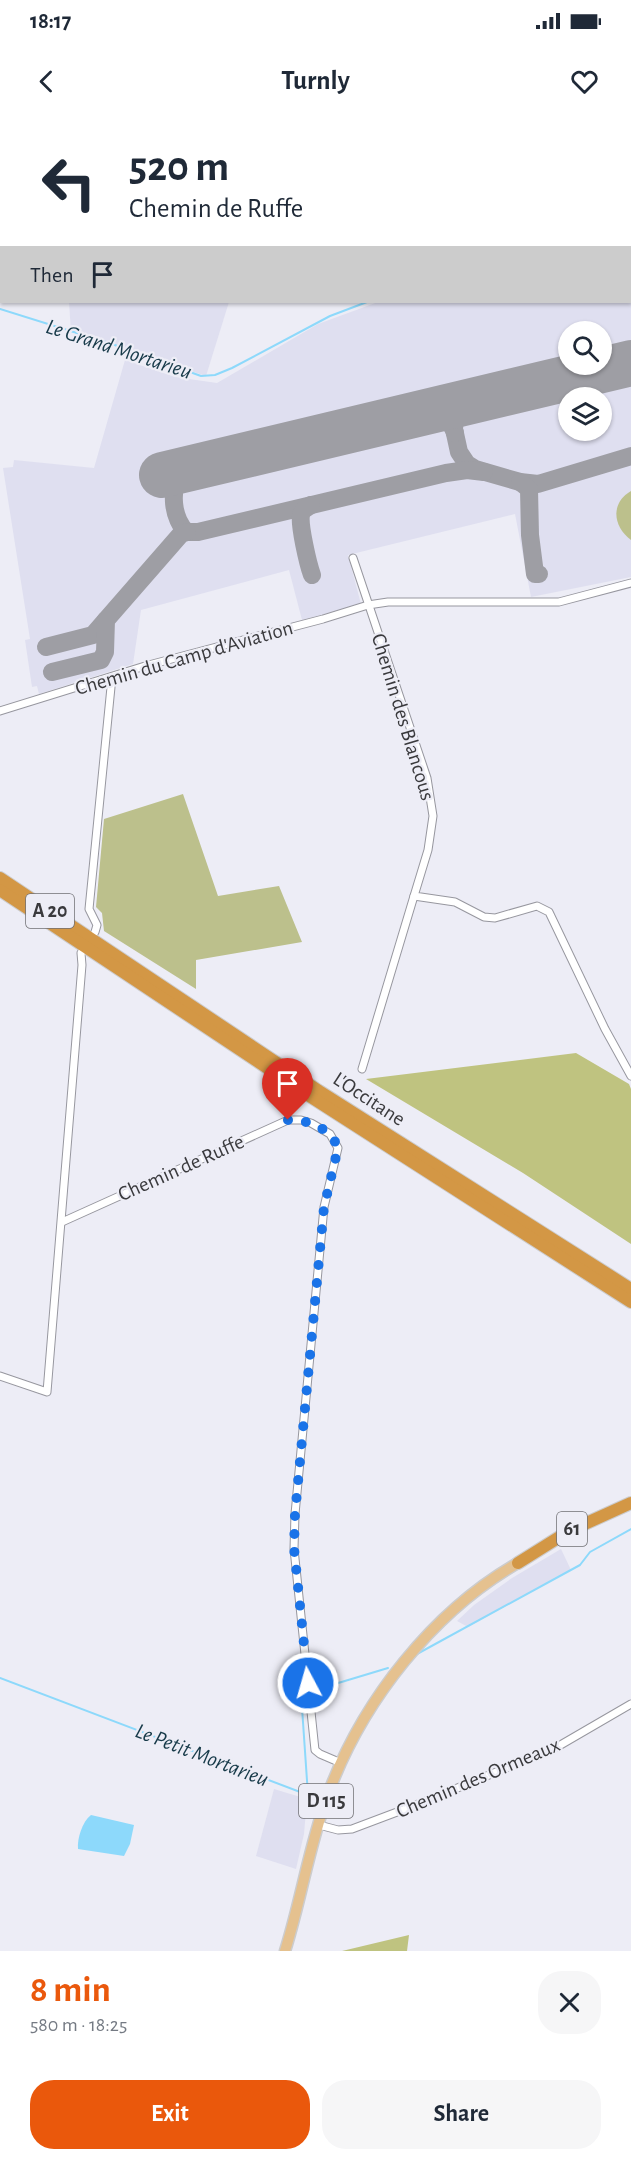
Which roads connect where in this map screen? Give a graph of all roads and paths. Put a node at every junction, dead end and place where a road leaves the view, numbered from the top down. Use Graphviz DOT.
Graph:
graph roads {
  1 [pos="353,558"];
  2 [pos="631,583"];
  3 [pos="368,605"];
  4 [pos="112,678"];
  5 [pos="0,711"];
  6 [pos="0,878"];
  7 [pos="0,890"];
  8 [pos="414,896"];
  9 [pos="95,932"];
  10 [pos="81,953"];
  11 [pos="362,1069"];
  12 [pos="631,1076"];
  13 [pos="62,1222"];
  14 [pos="530,1238"];
  15 [pos="556,1241"];
  16 [pos="631,1283"];
  17 [pos="631,1289"];
  18 [pos="631,1302"];
  19 [pos="631,1311"];
  20 [pos="0,1376"];
  21 [pos="631,1503"];
  22 [pos="631,1509"];
  23 [pos="518,1563"];
  24 [pos="631,1704"];
  25 [pos="341,1763"];
  26 [pos="319,1825"];
  27 [pos="285,1951"];
  1 -- 3 [label="street, Chemin des Blancous"];
  2 -- 3 [label="street, Chemin du Camp d'Aviation"];
  3 -- 4 [label="street, Chemin du Camp d'Aviation"];
  3 -- 8 [label="street, Chemin des Blancous"];
  4 -- 5 [label="street, Chemin du Camp d'Aviation"];
  4 -- 9 [label="street"];
  6 -- 15 [label="highway, L'Occitane / A 20"];
  7 -- 14 [label="highway, L'Occitane / A 20"];
  8 -- 11 [label="street, Chemin des Blancous"];
  8 -- 12 [label="street"];
  10 -- 13 [label="street"];
  13 -- 20 [label="street"];
  13 -- 25 [label="street, Chemin de Ruffe"];
  14 -- 18 [label="highway, L'Occitane / A 20"];
  14 -- 19 [label="highway"];
  15 -- 16 [label="highway"];
  15 -- 17 [label="highway, L'Occitane / A 20"];
  21 -- 23 [label="highway, 61"];
  22 -- 23 [label="main road, D 115"];
  23 -- 25 [label="main road, D 115"];
  24 -- 26 [label="street, Chemin des Ormeaux"];
  25 -- 26 [label="main road, D 115"];
  26 -- 27 [label="main road, D 115"];
}
